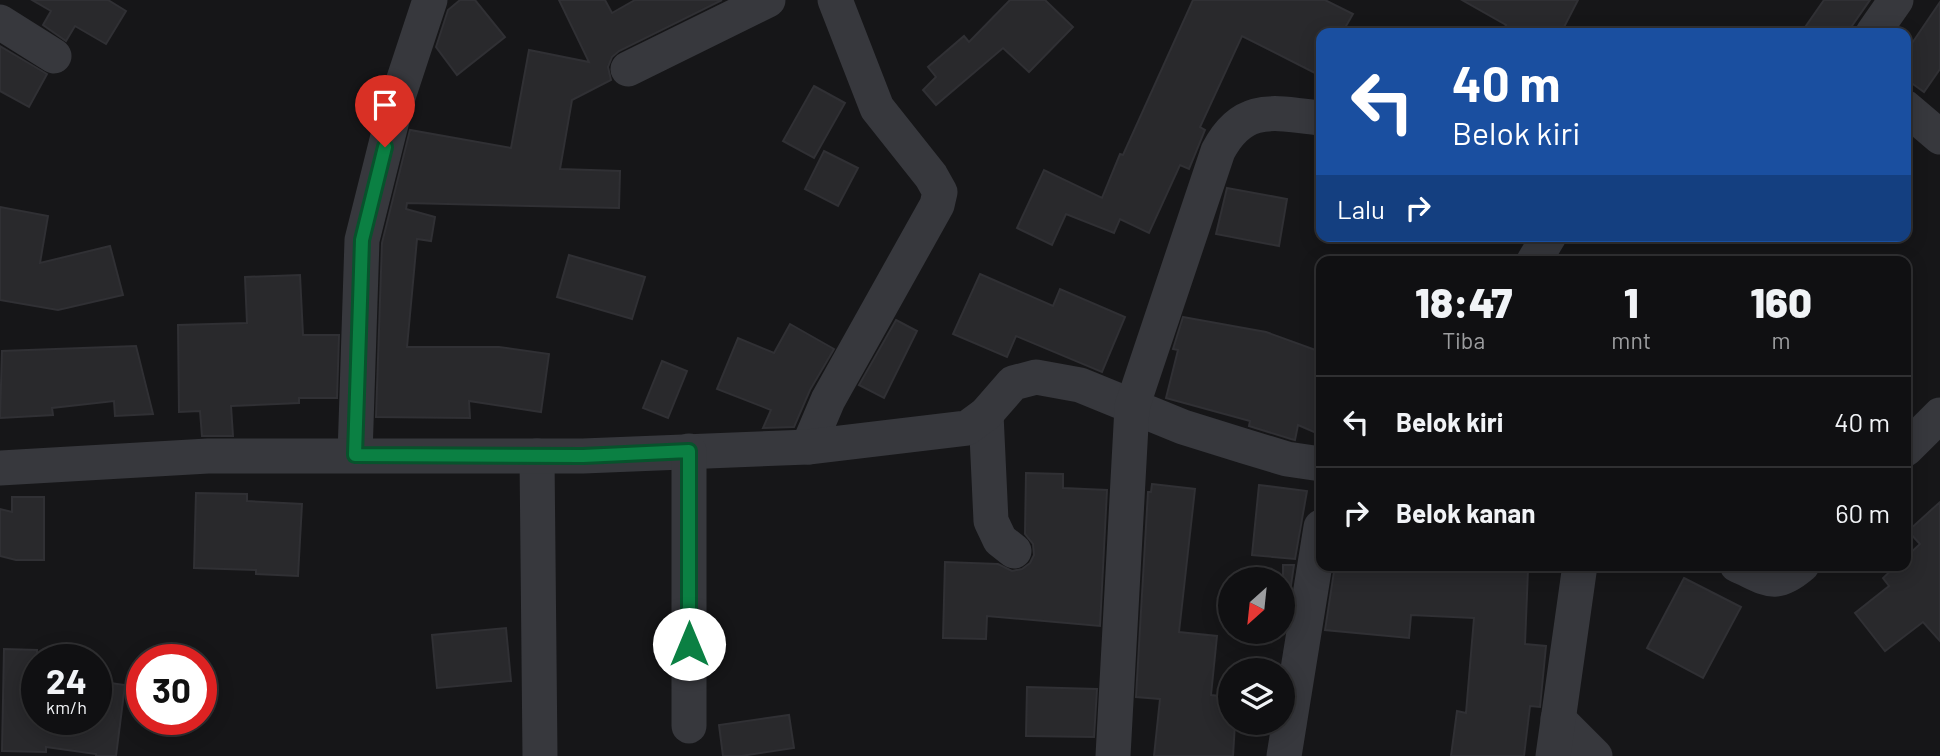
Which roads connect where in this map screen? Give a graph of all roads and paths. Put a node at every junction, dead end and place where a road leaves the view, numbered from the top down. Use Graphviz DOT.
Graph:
graph roads {
  1 [pos="430,0"];
  2 [pos="768,0"];
  3 [pos="835,0"];
  4 [pos="1896,0"];
  5 [pos="0,22"];
  6 [pos="1876,28"];
  7 [pos="54,56"];
  8 [pos="628,69"];
  9 [pos="1911,112"];
  10 [pos="1316,118"];
  11 [pos="1940,137"];
  12 [pos="1132,407"];
  13 [pos="986,414"];
  14 [pos="1940,415"];
  15 [pos="1911,444"];
  16 [pos="808,447"];
  17 [pos="689,451"];
  18 [pos="355,455"];
  19 [pos="537,456"];
  20 [pos="1316,463"];
  21 [pos="0,468"];
  22 [pos="1013,551"];
  23 [pos="1316,558"];
  24 [pos="1579,571"];
  25 [pos="1751,571"];
  26 [pos="1794,571"];
  27 [pos="1558,719"];
  28 [pos="689,726"];
  29 [pos="540,756"];
  30 [pos="1113,756"];
  31 [pos="1284,756"];
  32 [pos="1553,756"];
  33 [pos="1594,756"];
  1 -- 18 [label="street"];
  2 -- 8 [label="street"];
  3 -- 16 [label="street"];
  4 -- 6 [label="street"];
  5 -- 7 [label="street"];
  9 -- 11 [label="street"];
  10 -- 12 [label="street"];
  12 -- 13 [label="street"];
  12 -- 20 [label="street"];
  12 -- 30 [label="street"];
  13 -- 16 [label="street"];
  13 -- 22 [label="street"];
  14 -- 15 [label="street"];
  16 -- 17 [label="street"];
  17 -- 19 [label="street"];
  17 -- 28 [label="street"];
  18 -- 19 [label="street"];
  18 -- 21 [label="street"];
  19 -- 29 [label="street"];
  23 -- 31 [label="street"];
  24 -- 27 [label="street"];
  25 -- 26 [label="street"];
  27 -- 32 [label="street"];
  27 -- 33 [label="street"];
}
